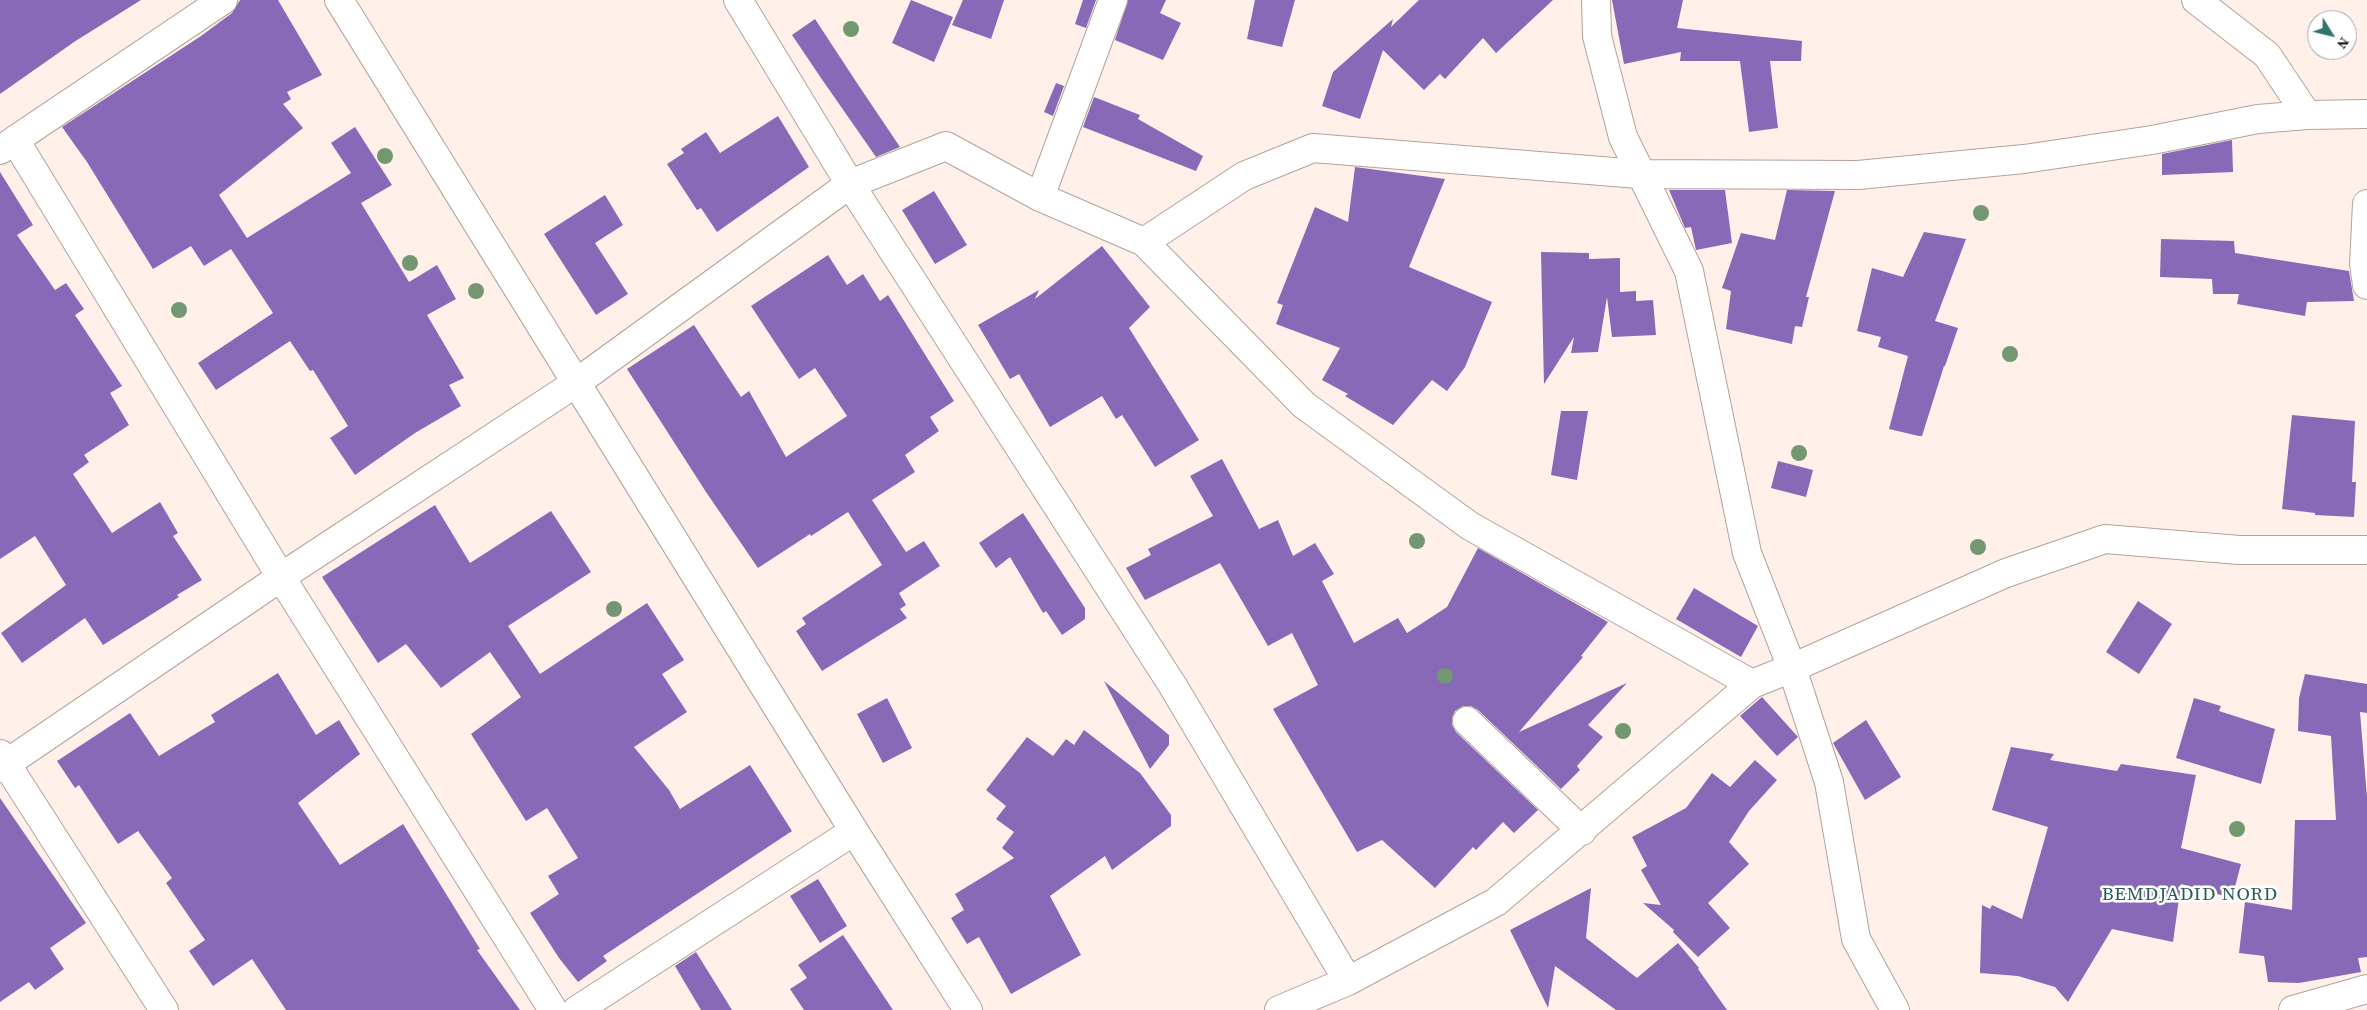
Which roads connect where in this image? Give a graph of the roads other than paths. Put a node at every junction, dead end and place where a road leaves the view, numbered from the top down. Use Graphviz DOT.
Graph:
graph roads {
  1 [pos="223,0"];
  2 [pos="339,0"];
  3 [pos="738,0"];
  4 [pos="1113,0"];
  5 [pos="1596,0"];
  6 [pos="2196,0"];
  7 [pos="2367,114"];
  8 [pos="2307,115"];
  9 [pos="7,145"];
  10 [pos="1640,174"];
  11 [pos="850,184"];
  12 [pos="1040,196"];
  13 [pos="2367,204"];
  14 [pos="1144,242"];
  15 [pos="2367,285"];
  16 [pos="576,383"];
  17 [pos="2367,550"];
  18 [pos="281,577"];
  19 [pos="1792,668"];
  20 [pos="1752,684"];
  21 [pos="1467,721"];
  22 [pos="2,762"];
  23 [pos="1582,830"];
  24 [pos="854,831"];
  25 [pos="1348,981"];
  26 [pos="2367,989"];
  27 [pos="164,1010"];
  28 [pos="553,1010"];
  29 [pos="577,1010"];
  30 [pos="968,1010"];
  31 [pos="1279,1010"];
  32 [pos="1895,1010"];
  33 [pos="2293,1010"];
  1 -- 9 [label="street"];
  2 -- 16 [label="street"];
  3 -- 11 [label="street"];
  4 -- 12 [label="street"];
  5 -- 10 [label="street"];
  6 -- 8 [label="street"];
  7 -- 8 [label="street"];
  8 -- 10 [label="street"];
  9 -- 18 [label="street"];
  10 -- 14 [label="street"];
  10 -- 19 [label="street"];
  11 -- 12 [label="street"];
  11 -- 16 [label="street"];
  11 -- 25 [label="street"];
  12 -- 14 [label="street"];
  13 -- 15 [label="street"];
  14 -- 20 [label="street"];
  16 -- 18 [label="street"];
  16 -- 24 [label="street"];
  17 -- 19 [label="street"];
  18 -- 22 [label="street"];
  18 -- 28 [label="street"];
  19 -- 20 [label="street"];
  19 -- 32 [label="street"];
  20 -- 23 [label="street"];
  21 -- 23 [label="street"];
  22 -- 27 [label="street"];
  23 -- 25 [label="street"];
  24 -- 29 [label="street"];
  24 -- 30 [label="street"];
  25 -- 31 [label="street"];
  26 -- 33 [label="street"];
}
